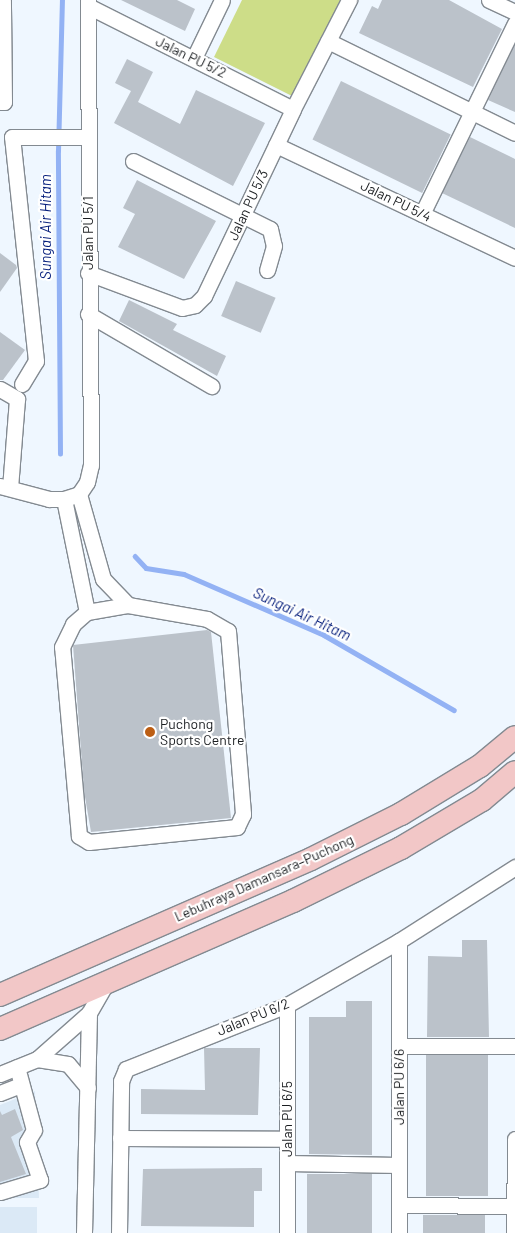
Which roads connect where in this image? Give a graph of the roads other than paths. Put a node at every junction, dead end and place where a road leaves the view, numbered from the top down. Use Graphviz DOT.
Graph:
graph roads {
  1 [pos="3,0"];
  2 [pos="222,0"];
  3 [pos="349,0"];
  4 [pos="489,0"];
  5 [pos="88,3"];
  6 [pos="515,12"];
  7 [pos="515,23"];
  8 [pos="328,41"];
  9 [pos="194,58"];
  10 [pos="0,102"];
  11 [pos="293,108"];
  12 [pos="472,112"];
  13 [pos="6,133"];
  14 [pos="515,133"];
  15 [pos="88,137"];
  16 [pos="276,144"];
  17 [pos="133,161"];
  18 [pos="422,214"];
  19 [pos="244,215"];
  20 [pos="515,258"];
  21 [pos="267,270"];
  22 [pos="88,273"];
  23 [pos="88,314"];
  24 [pos="22,384"];
  25 [pos="211,386"];
  26 [pos="0,389"];
  27 [pos="5,487"];
  28 [pos="79,494"];
  29 [pos="64,499"];
  30 [pos="128,605"];
  31 [pos="87,612"];
  32 [pos="515,737"];
  33 [pos="513,775"];
  34 [pos="515,867"];
  35 [pos="399,941"];
  36 [pos="108,981"];
  37 [pos="0,995"];
  38 [pos="287,1004"];
  39 [pos="90,1013"];
  40 [pos="0,1029"];
  41 [pos="399,1046"];
  42 [pos="515,1046"];
  43 [pos="37,1059"];
  44 [pos="17,1067"];
  45 [pos="0,1074"];
  46 [pos="21,1085"];
  47 [pos="88,1088"];
  48 [pos="0,1093"];
  49 [pos="120,1138"];
  50 [pos="287,1139"];
  51 [pos="515,1139"];
  52 [pos="287,1163"];
  53 [pos="399,1165"];
  54 [pos="0,1192"];
  55 [pos="399,1205"];
  56 [pos="515,1206"];
  57 [pos="84,1233"];
  58 [pos="119,1233"];
  59 [pos="287,1233"];
  60 [pos="399,1233"];
  61 [pos="514,1233"];
  1 -- 10 [label="street"];
  2 -- 9 [label="street"];
  3 -- 8 [label="street, Jalan PU 5/3"];
  4 -- 6 [label="street"];
  5 -- 9 [label="street, Jalan PU 5/2"];
  5 -- 15 [label="street, Jalan PU 5/1"];
  7 -- 12 [label="street"];
  8 -- 11 [label="street, Jalan PU 5/3"];
  8 -- 12 [label="street"];
  9 -- 11 [label="street, Jalan PU 5/2"];
  11 -- 16 [label="street, Jalan PU 5/3"];
  12 -- 14 [label="street"];
  12 -- 18 [label="street"];
  13 -- 15 [label="street"];
  13 -- 24 [label="street"];
  15 -- 22 [label="street, Jalan PU 5/1"];
  16 -- 18 [label="street, Jalan PU 5/4"];
  16 -- 19 [label="street, Jalan PU 5/3"];
  17 -- 19 [label="street"];
  18 -- 20 [label="street, Jalan PU 5/4"];
  19 -- 21 [label="street"];
  19 -- 22 [label="street, Jalan PU 5/3"];
  22 -- 23 [label="street, Jalan PU 5/1"];
  23 -- 25 [label="street"];
  23 -- 28 [label="street, Jalan PU 5/1"];
  26 -- 27 [label="street"];
  27 -- 29 [label="street"];
  28 -- 29 [label="street"];
  28 -- 30 [label="street"];
  29 -- 31 [label="street"];
  30 -- 31 [label="street"];
  30 -- 31 [label="street"];
  32 -- 37 [label="highway, Lebuhraya Damansara–Puchong"];
  33 -- 36 [label="highway"];
  34 -- 35 [label="street, Jalan PU 6/2"];
  35 -- 38 [label="street, Jalan PU 6/2"];
  35 -- 41 [label="street, Jalan PU 6/6"];
  36 -- 39 [label="street"];
  36 -- 40 [label="highway"];
  38 -- 49 [label="street, Jalan PU 6/2"];
  38 -- 50 [label="street, Jalan PU 6/5"];
  39 -- 43 [label="street"];
  39 -- 47 [label="street"];
  41 -- 42 [label="street"];
  41 -- 53 [label="street, Jalan PU 6/6"];
  43 -- 44 [label="street"];
  43 -- 47 [label="street"];
  44 -- 45 [label="street"];
  44 -- 46 [label="street"];
  46 -- 48 [label="street"];
  46 -- 54 [label="street"];
  47 -- 57 [label="street"];
  49 -- 50 [label="street"];
  49 -- 58 [label="street, Jalan PU 6/2"];
  50 -- 52 [label="street, Jalan PU 6/5"];
  51 -- 56 [label="street"];
  52 -- 53 [label="street"];
  52 -- 59 [label="street, Jalan PU 6/5"];
  53 -- 55 [label="street, Jalan PU 6/6"];
  55 -- 56 [label="street"];
  55 -- 60 [label="street, Jalan PU 6/6"];
  56 -- 61 [label="street"];
}
